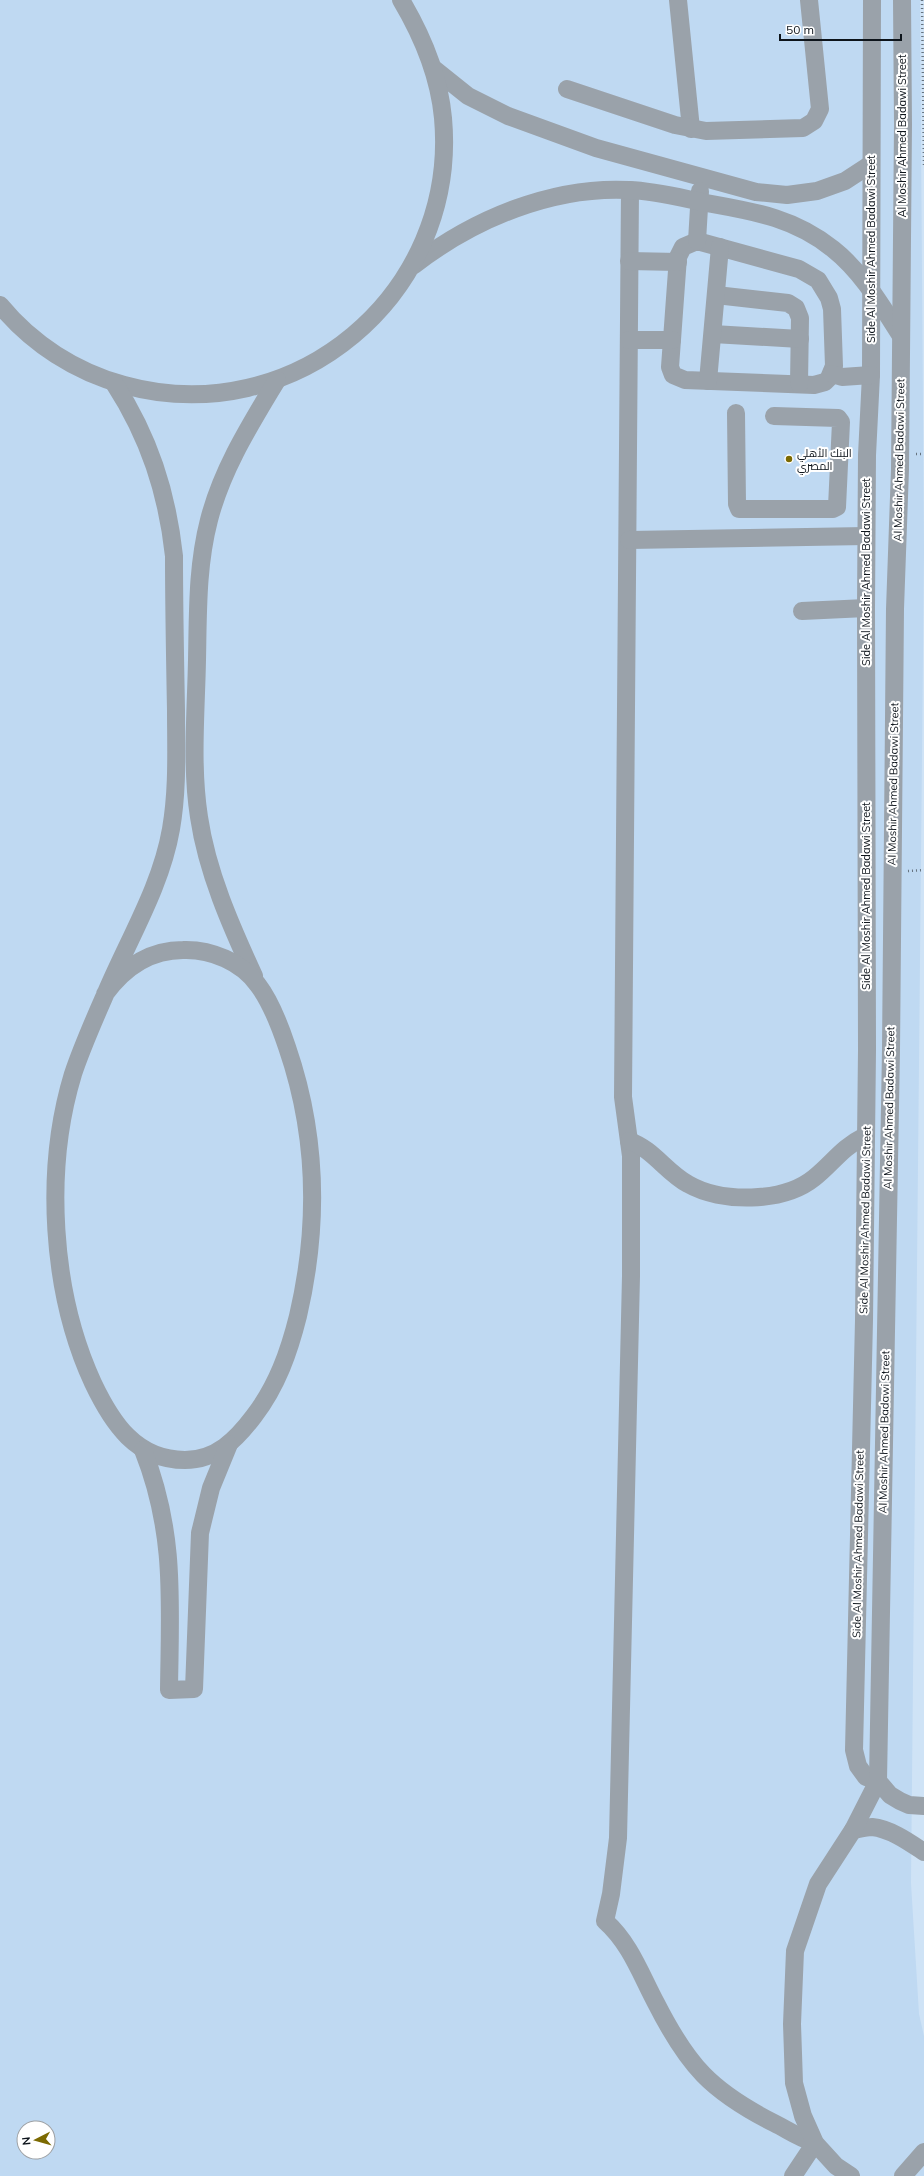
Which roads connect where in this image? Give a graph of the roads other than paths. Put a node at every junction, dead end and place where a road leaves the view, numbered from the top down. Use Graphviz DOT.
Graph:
graph roads {
  1 [pos="401,0"];
  2 [pos="678,0"];
  3 [pos="810,0"];
  4 [pos="872,0"];
  5 [pos="902,0"];
  6 [pos="433,68"];
  7 [pos="567,89"];
  8 [pos="691,129"];
  9 [pos="871,164"];
  10 [pos="700,178"];
  11 [pos="630,190"];
  12 [pos="699,202"];
  13 [pos="697,241"];
  14 [pos="720,248"];
  15 [pos="629,261"];
  16 [pos="678,262"];
  17 [pos="411,267"];
  18 [pos="871,290"];
  19 [pos="716,295"];
  20 [pos="0,305"];
  21 [pos="713,334"];
  22 [pos="901,336"];
  23 [pos="800,339"];
  24 [pos="629,340"];
  25 [pos="672,340"];
  26 [pos="832,374"];
  27 [pos="871,375"];
  28 [pos="277,380"];
  29 [pos="708,381"];
  30 [pos="114,383"];
  31 [pos="799,384"];
  32 [pos="736,413"];
  33 [pos="774,416"];
  34 [pos="840,455"];
  35 [pos="868,455"];
  36 [pos="866,536"];
  37 [pos="628,540"];
  38 [pos="866,608"];
  39 [pos="802,611"];
  40 [pos="258,984"];
  41 [pos="105,994"];
  42 [pos="867,1050"];
  43 [pos="890,1050"];
  44 [pos="865,1136"];
  45 [pos="629,1141"];
  46 [pos="229,1444"];
  47 [pos="143,1450"];
  48 [pos="198,1586"];
  49 [pos="170,1588"];
  50 [pos="878,1781"];
  51 [pos="924,1806"];
  52 [pos="853,1830"];
  53 [pos="924,1852"];
  54 [pos="815,2143"];
  55 [pos="924,2152"];
  56 [pos="793,2176"];
  57 [pos="851,2176"];
  58 [pos="903,2176"];
  1 -- 6 [label="street"];
  2 -- 8 [label="street"];
  3 -- 8 [label="street"];
  4 -- 9 [label="street, Side Al Moshir Ahmed Badawi Street"];
  5 -- 22 [label="street, Al Moshir Ahmed Badawi Street"];
  6 -- 10 [label="street"];
  6 -- 17 [label="street"];
  7 -- 8 [label="street"];
  9 -- 10 [label="street"];
  9 -- 18 [label="street, Side Al Moshir Ahmed Badawi Street"];
  10 -- 12 [label="street"];
  11 -- 12 [label="street"];
  11 -- 15 [label="street"];
  11 -- 17 [label="street"];
  12 -- 13 [label="street"];
  12 -- 18 [label="street"];
  13 -- 14 [label="street"];
  13 -- 16 [label="street"];
  14 -- 19 [label="street"];
  14 -- 26 [label="street"];
  15 -- 16 [label="street"];
  15 -- 24 [label="street"];
  16 -- 25 [label="street"];
  17 -- 28 [label="street"];
  18 -- 22 [label="street"];
  18 -- 27 [label="street, Side Al Moshir Ahmed Badawi Street"];
  19 -- 21 [label="street"];
  19 -- 23 [label="street"];
  20 -- 30 [label="street"];
  21 -- 23 [label="street"];
  21 -- 29 [label="street"];
  22 -- 43 [label="street, Al Moshir Ahmed Badawi Street"];
  23 -- 31 [label="street"];
  24 -- 25 [label="street"];
  24 -- 37 [label="street"];
  25 -- 29 [label="street"];
  26 -- 27 [label="street"];
  26 -- 31 [label="street"];
  27 -- 35 [label="street, Side Al Moshir Ahmed Badawi Street"];
  28 -- 30 [label="street"];
  28 -- 40 [label="street"];
  29 -- 31 [label="street"];
  30 -- 41 [label="street"];
  32 -- 34 [label="street"];
  33 -- 34 [label="street"];
  34 -- 35 [label="street"];
  35 -- 36 [label="street, Side Al Moshir Ahmed Badawi Street"];
  36 -- 37 [label="street"];
  36 -- 38 [label="street, Side Al Moshir Ahmed Badawi Street"];
  37 -- 45 [label="street"];
  38 -- 39 [label="street"];
  38 -- 42 [label="street, Side Al Moshir Ahmed Badawi Street"];
  40 -- 41 [label="street"];
  40 -- 46 [label="street"];
  41 -- 47 [label="street"];
  42 -- 43 [label="street"];
  42 -- 44 [label="street, Side Al Moshir Ahmed Badawi Street"];
  43 -- 50 [label="street, Al Moshir Ahmed Badawi Street"];
  44 -- 45 [label="street"];
  44 -- 50 [label="street, Side Al Moshir Ahmed Badawi Street"];
  45 -- 54 [label="street"];
  46 -- 47 [label="street"];
  46 -- 48 [label="street"];
  47 -- 49 [label="street"];
  48 -- 49 [label="street"];
  48 -- 49 [label="street"];
  50 -- 51 [label="street, Side Al Moshir Ahmed Badawi Street"];
  50 -- 52 [label="street, Al Moshir Ahmed Badawi Street"];
  52 -- 53 [label="street"];
  52 -- 54 [label="street, Al Moshir Ahmed Badawi Street"];
  54 -- 56 [label="street"];
  54 -- 57 [label="street, Al Moshir Ahmed Badawi Street"];
  55 -- 58 [label="street"];
}
